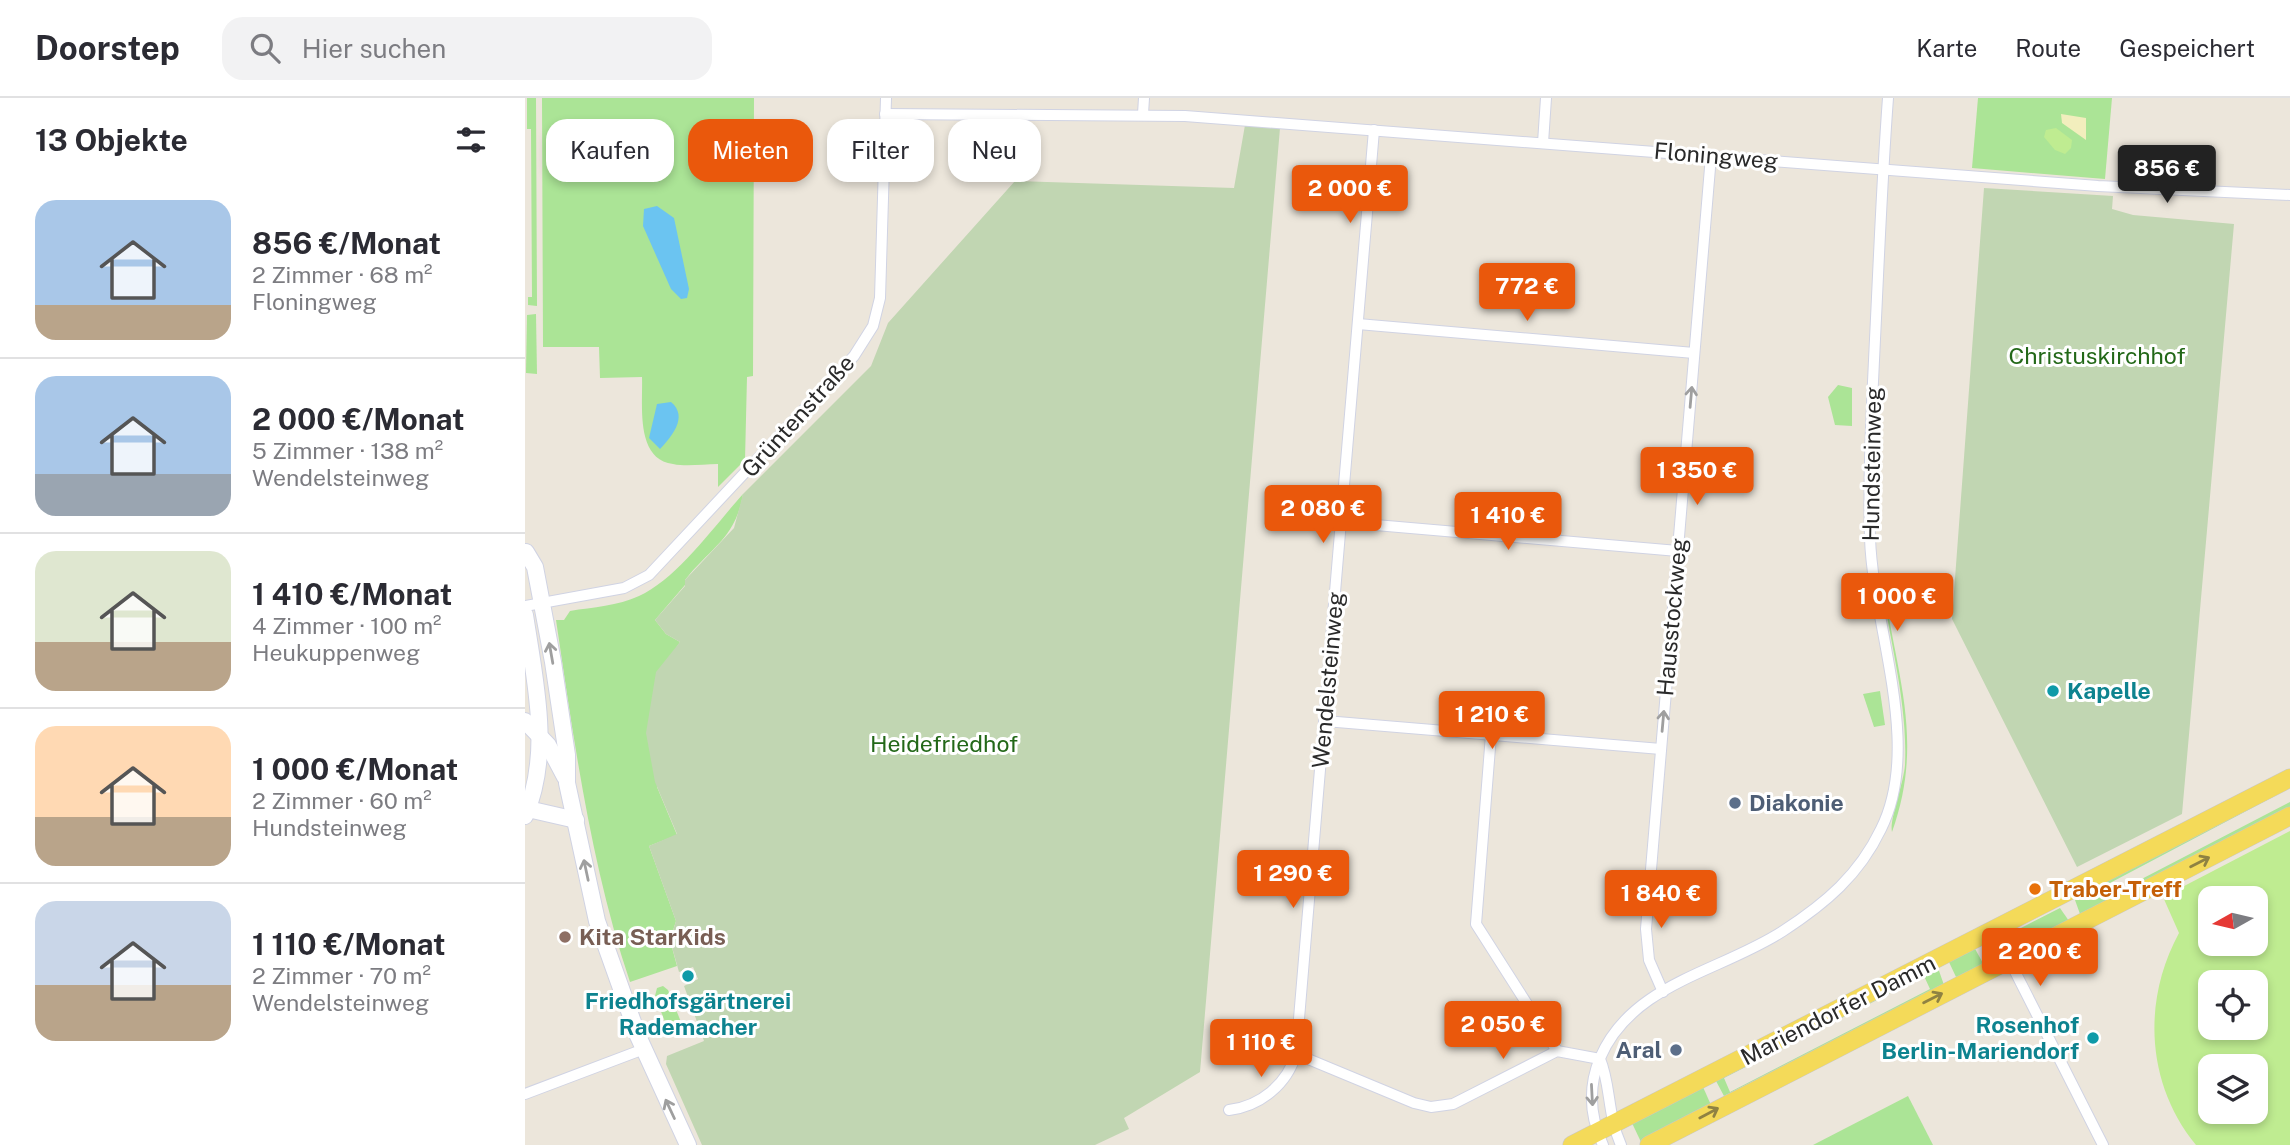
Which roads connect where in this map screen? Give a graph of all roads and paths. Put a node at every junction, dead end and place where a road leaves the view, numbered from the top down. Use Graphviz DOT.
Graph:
graph roads {
  1 [pos="885,98"];
  2 [pos="1144,98"];
  3 [pos="1546,98"];
  4 [pos="1888,98"];
  5 [pos="885,114"];
  6 [pos="1143,114"];
  7 [pos="1374,130"];
  8 [pos="1543,143"];
  9 [pos="1711,156"];
  10 [pos="1882,170"];
  11 [pos="2290,195"];
  12 [pos="1357,324"];
  13 [pos="1694,353"];
  14 [pos="1341,522"];
  15 [pos="525,549"];
  16 [pos="1678,551"];
  17 [pos="542,603"];
  18 [pos="525,606"];
  19 [pos="525,615"];
  20 [pos="559,704"];
  21 [pos="1325,720"];
  22 [pos="525,722"];
  23 [pos="533,735"];
  24 [pos="1490,735"];
  25 [pos="1661,749"];
  26 [pos="2290,778"];
  27 [pos="567,783"];
  28 [pos="526,812"];
  29 [pos="2290,816"];
  30 [pos="576,820"];
  31 [pos="1994,930"];
  32 [pos="2008,960"];
  33 [pos="1663,992"];
  34 [pos="644,1049"];
  35 [pos="1557,1051"];
  36 [pos="1296,1054"];
  37 [pos="1599,1059"];
  38 [pos="525,1094"];
  39 [pos="1229,1110"];
  40 [pos="1604,1134"];
  41 [pos="688,1145"];
  42 [pos="1572,1145"];
  43 [pos="1621,1145"];
  44 [pos="1649,1145"];
  45 [pos="2103,1145"];
  1 -- 5 [label="street, Grüntenstraße"];
  2 -- 6 [label="street"];
  3 -- 8 [label="street"];
  4 -- 10 [label="street, Hundsteinweg"];
  5 -- 6 [label="street, Floningweg"];
  5 -- 17 [label="street, Grüntenstraße"];
  6 -- 7 [label="street, Floningweg"];
  7 -- 8 [label="street, Floningweg"];
  7 -- 12 [label="street, Wendelsteinweg"];
  8 -- 9 [label="street, Floningweg"];
  9 -- 10 [label="street, Floningweg"];
  9 -- 13 [label="street, Hausstockweg"];
  10 -- 11 [label="street, Floningweg"];
  10 -- 33 [label="street, Hundsteinweg"];
  12 -- 13 [label="street"];
  12 -- 14 [label="street, Wendelsteinweg"];
  16 -- 13 [label="street, Hausstockweg, one-way"];
  14 -- 16 [label="street"];
  14 -- 21 [label="street, Wendelsteinweg"];
  15 -- 17 [label="main road"];
  25 -- 16 [label="street, Hausstockweg, one-way"];
  17 -- 18 [label="street, Grüntenstraße"];
  20 -- 17 [label="main road, one-way"];
  19 -- 23 [label="main road"];
  20 -- 23 [label="main road"];
  20 -- 27 [label="main road"];
  21 -- 24 [label="street"];
  21 -- 36 [label="street, Wendelsteinweg"];
  22 -- 23 [label="main road"];
  23 -- 27 [label="main road"];
  23 -- 28 [label="main road"];
  24 -- 25 [label="street"];
  24 -- 35 [label="street"];
  25 -- 33 [label="street, Hausstockweg"];
  26 -- 31 [label="main road, Mariendorfer Damm"];
  27 -- 30 [label="main road"];
  28 -- 30 [label="main road"];
  32 -- 29 [label="main road, Mariendorfer Damm, one-way"];
  34 -- 30 [label="main road, one-way"];
  31 -- 32 [label="street"];
  31 -- 40 [label="main road, Mariendorfer Damm"];
  44 -- 32 [label="main road, Mariendorfer Damm, one-way"];
  32 -- 45 [label="street"];
  33 -- 37 [label="street, Hundsteinweg"];
  34 -- 38 [label="street"];
  41 -- 34 [label="main road, one-way"];
  35 -- 36 [label="street"];
  35 -- 37 [label="street"];
  36 -- 39 [label="street, Wendelsteinweg"];
  37 -- 40 [label="street, Hundsteinweg"];
  37 -- 40 [label="street, Hundsteinweg, one-way"];
  40 -- 42 [label="main road, Mariendorfer Damm"];
  40 -- 43 [label="street, Hundsteinweg"];
}
